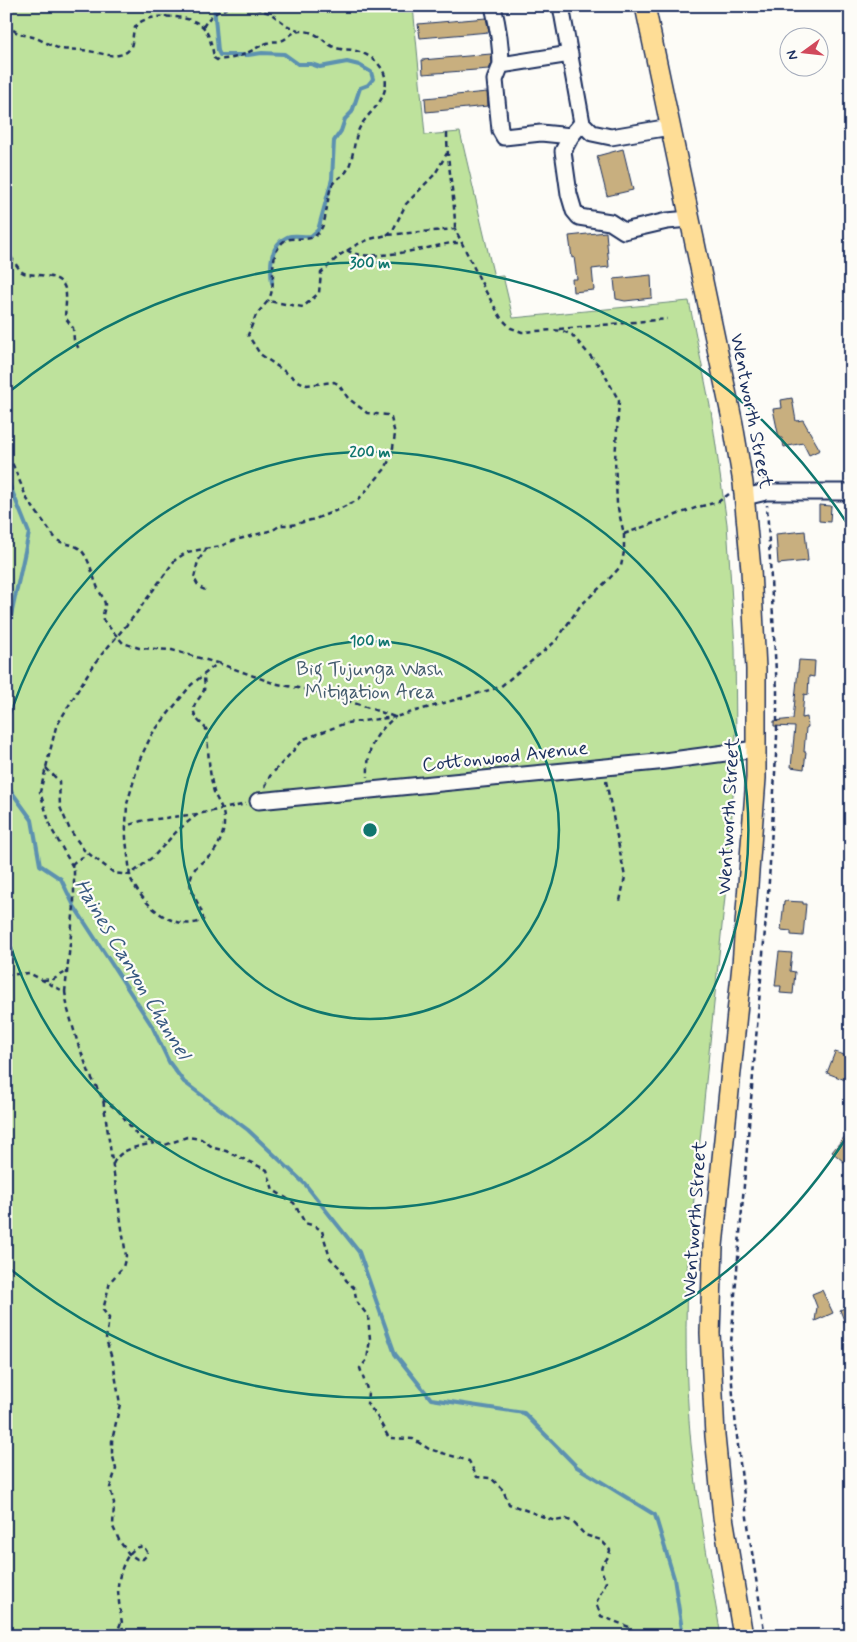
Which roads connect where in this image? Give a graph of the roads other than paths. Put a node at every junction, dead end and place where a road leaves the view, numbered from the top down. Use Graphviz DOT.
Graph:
graph roads {
  1 [pos="493,6"];
  2 [pos="561,6"];
  3 [pos="645,6"];
  4 [pos="570,54"];
  5 [pos="501,65"];
  6 [pos="582,123"];
  7 [pos="670,127"];
  8 [pos="571,136"];
  9 [pos="689,219"];
  10 [pos="744,490"];
  11 [pos="851,492"];
  12 [pos="756,749"];
  13 [pos="258,801"];
  14 [pos="743,1636"];
  1 -- 5 [label="street"];
  2 -- 4 [label="street"];
  3 -- 7 [label="main road, Wentworth Street"];
  4 -- 5 [label="street"];
  4 -- 6 [label="street"];
  5 -- 8 [label="street"];
  6 -- 7 [label="street"];
  6 -- 8 [label="street"];
  7 -- 9 [label="main road, Wentworth Street"];
  8 -- 9 [label="street"];
  9 -- 10 [label="main road, Wentworth Street"];
  10 -- 11 [label="street"];
  10 -- 12 [label="main road, Wentworth Street"];
  12 -- 13 [label="street, Cottonwood Avenue"];
  12 -- 14 [label="main road, Wentworth Street"];
}
